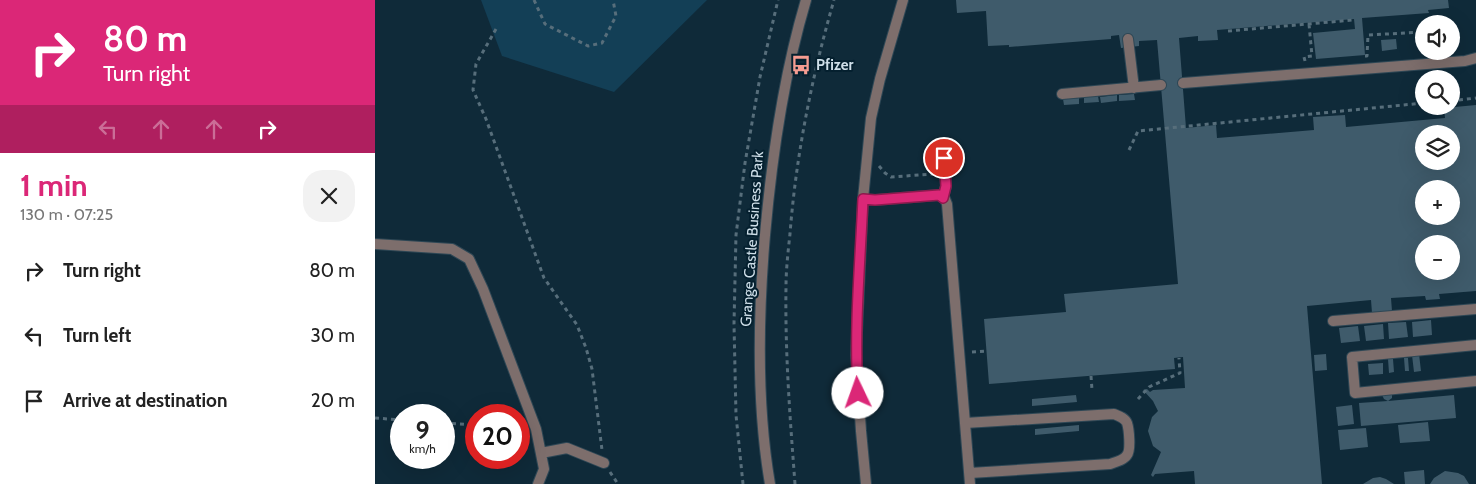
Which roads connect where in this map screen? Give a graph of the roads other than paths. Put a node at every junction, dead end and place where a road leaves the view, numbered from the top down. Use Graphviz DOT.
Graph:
graph roads {
  1 [pos="806,0"];
  2 [pos="903,0"];
  3 [pos="1128,39"];
  4 [pos="1476,58"];
  5 [pos="1183,83"];
  6 [pos="1161,85"];
  7 [pos="1134,88"];
  8 [pos="1062,94"];
  9 [pos="944,158"];
  10 [pos="943,198"];
  11 [pos="863,199"];
  12 [pos="375,244"];
  13 [pos="1476,309"];
  14 [pos="1333,321"];
  15 [pos="1476,345"];
  16 [pos="1476,381"];
  17 [pos="965,423"];
  18 [pos="541,453"];
  19 [pos="604,463"];
  20 [pos="970,479"];
  21 [pos="538,484"];
  22 [pos="770,484"];
  23 [pos="866,484"];
  1 -- 22 [label="street, Grange Castle Business Park"];
  2 -- 11 [label="street"];
  3 -- 7 [label="street"];
  4 -- 5 [label="street"];
  6 -- 7 [label="street"];
  7 -- 8 [label="street"];
  9 -- 10 [label="street"];
  10 -- 11 [label="street"];
  10 -- 17 [label="street"];
  11 -- 23 [label="street"];
  12 -- 18 [label="street"];
  13 -- 14 [label="street"];
  15 -- 16 [label="street"];
  17 -- 20 [label="street"];
  17 -- 20 [label="street"];
  18 -- 19 [label="street"];
  18 -- 21 [label="street"];
}
